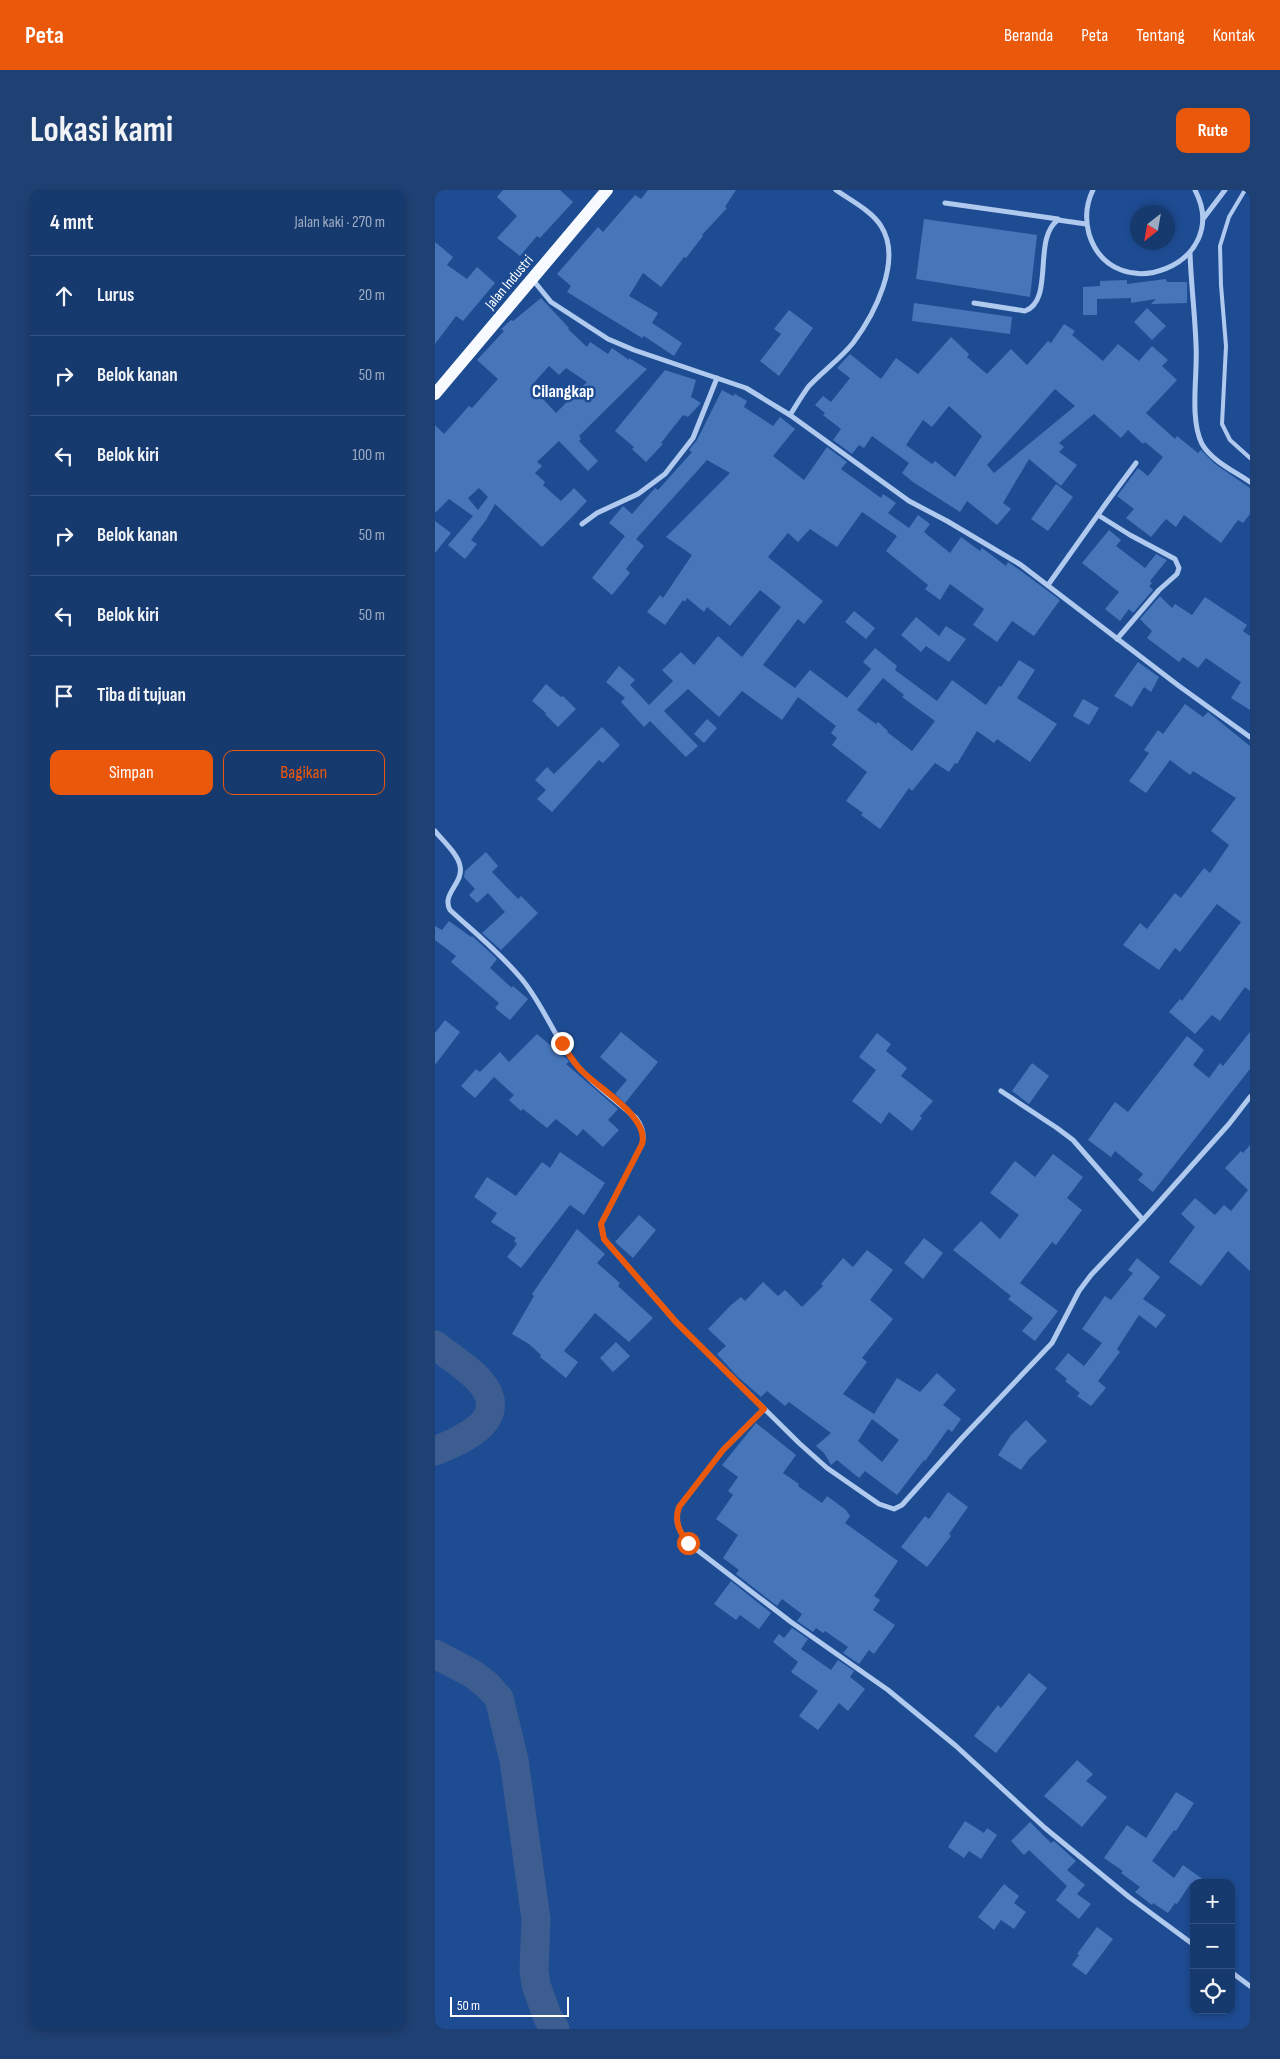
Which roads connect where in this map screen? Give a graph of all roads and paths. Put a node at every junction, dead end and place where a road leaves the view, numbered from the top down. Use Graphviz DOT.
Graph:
graph roads {
  1 [pos="607,190"];
  2 [pos="836,190"];
  3 [pos="1093,190"];
  4 [pos="1195,190"];
  5 [pos="1199,190"];
  6 [pos="1225,190"];
  7 [pos="1245,190"];
  8 [pos="1201,200"];
  9 [pos="945,203"];
  10 [pos="1203,218"];
  11 [pos="1058,220"];
  12 [pos="1086,224"];
  13 [pos="1189,253"];
  14 [pos="533,280"];
  15 [pos="975,303"];
  16 [pos="717,378"];
  17 [pos="435,394"];
  18 [pos="790,415"];
  19 [pos="1250,458"];
  20 [pos="1136,463"];
  21 [pos="1250,482"];
  22 [pos="1098,515"];
  23 [pos="581,524"];
  24 [pos="1048,585"];
  25 [pos="1117,639"];
  26 [pos="1250,737"];
  27 [pos="435,831"];
  28 [pos="1001,1091"];
  29 [pos="1250,1097"];
  30 [pos="1143,1220"];
  31 [pos="764,1409"];
  32 [pos="1190,1942"];
  33 [pos="1235,1975"];
  34 [pos="1250,1986"];
  1 -- 14 [label="main road, Jalan Industri"];
  2 -- 18 [label="street"];
  3 -- 12 [label="street"];
  4 -- 8 [label="street"];
  5 -- 8 [label="street"];
  6 -- 10 [label="street"];
  7 -- 19 [label="lane"];
  8 -- 10 [label="street"];
  9 -- 11 [label="street"];
  10 -- 13 [label="street"];
  11 -- 12 [label="street"];
  11 -- 15 [label="street"];
  12 -- 13 [label="street"];
  13 -- 21 [label="street"];
  14 -- 16 [label="street"];
  14 -- 17 [label="main road, Jalan Industri"];
  16 -- 18 [label="street"];
  16 -- 23 [label="street"];
  18 -- 24 [label="street"];
  20 -- 22 [label="street"];
  22 -- 24 [label="street"];
  22 -- 25 [label="street"];
  24 -- 25 [label="street"];
  25 -- 26 [label="street"];
  27 -- 31 [label="street"];
  28 -- 30 [label="street"];
  29 -- 30 [label="street"];
  30 -- 31 [label="street"];
  31 -- 32 [label="street"];
  33 -- 34 [label="street"];
}
